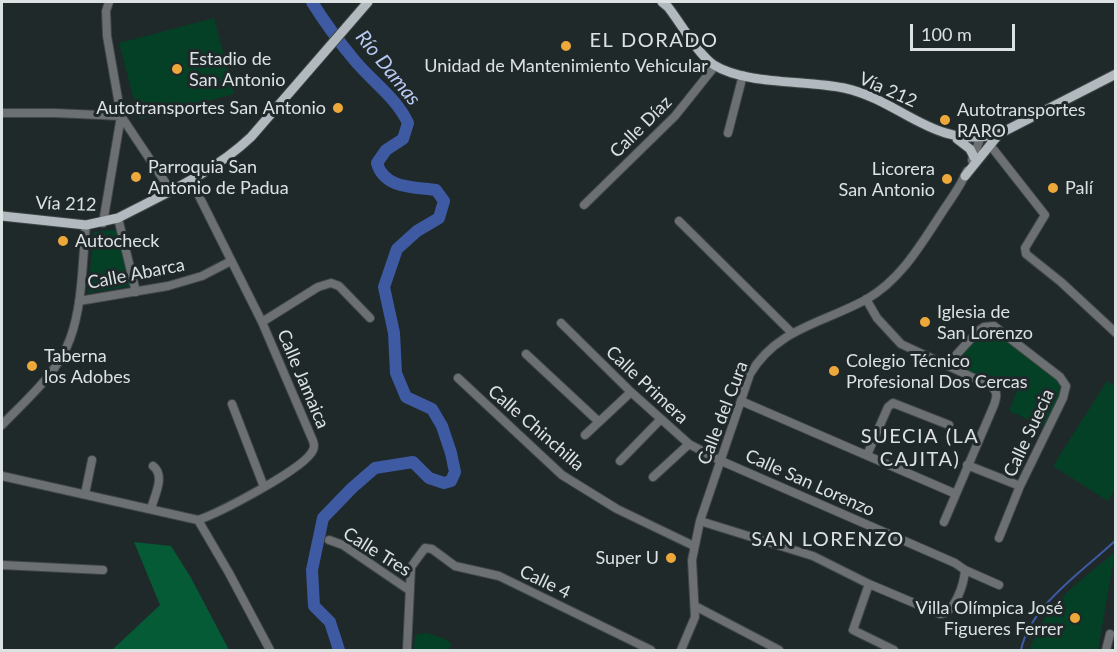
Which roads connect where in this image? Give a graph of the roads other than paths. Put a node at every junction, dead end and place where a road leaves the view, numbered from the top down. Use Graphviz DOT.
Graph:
graph roads {
  1 [pos="109,2"];
  2 [pos="368,2"];
  3 [pos="662,2"];
  4 [pos="715,66"];
  5 [pos="1116,74"];
  6 [pos="743,75"];
  7 [pos="2,113"];
  8 [pos="122,116"];
  9 [pos="728,133"];
  10 [pos="999,134"];
  11 [pos="949,135"];
  12 [pos="980,139"];
  13 [pos="990,145"];
  14 [pos="974,157"];
  15 [pos="965,176"];
  16 [pos="191,180"];
  17 [pos="171,191"];
  18 [pos="584,205"];
  19 [pos="2,216"];
  20 [pos="118,218"];
  21 [pos="680,221"];
  22 [pos="103,223"];
  23 [pos="86,225"];
  24 [pos="231,261"];
  25 [pos="136,292"];
  26 [pos="866,299"];
  27 [pos="79,301"];
  28 [pos="370,318"];
  29 [pos="262,322"];
  30 [pos="561,322"];
  31 [pos="789,330"];
  32 [pos="1116,333"];
  33 [pos="526,354"];
  34 [pos="947,365"];
  35 [pos="458,378"];
  36 [pos="631,392"];
  37 [pos="741,401"];
  38 [pos="232,404"];
  39 [pos="660,420"];
  40 [pos="598,421"];
  41 [pos="2,425"];
  42 [pos="948,425"];
  43 [pos="585,435"];
  44 [pos="688,444"];
  45 [pos="867,455"];
  46 [pos="93,460"];
  47 [pos="719,460"];
  48 [pos="620,461"];
  49 [pos="967,465"];
  50 [pos="153,466"];
  51 [pos="2,476"];
  52 [pos="653,477"];
  53 [pos="1020,486"];
  54 [pos="264,487"];
  55 [pos="85,494"];
  56 [pos="956,494"];
  57 [pos="151,509"];
  58 [pos="198,520"];
  59 [pos="700,521"];
  60 [pos="944,522"];
  61 [pos="999,538"];
  62 [pos="329,540"];
  63 [pos="694,546"];
  64 [pos="2,565"];
  65 [pos="103,570"];
  66 [pos="965,570"];
  67 [pos="869,584"];
  68 [pos="999,585"];
  69 [pos="409,590"];
  70 [pos="695,606"];
  71 [pos="1110,634"];
  72 [pos="270,651"];
  73 [pos="407,651"];
  74 [pos="651,651"];
  75 [pos="681,651"];
  76 [pos="779,651"];
  77 [pos="894,651"];
  78 [pos="1106,651"];
  1 -- 8 [label="street"];
  2 -- 16 [label="main road, Vía 212"];
  3 -- 4 [label="main road, Vía 212"];
  4 -- 6 [label="main road, Vía 212"];
  4 -- 18 [label="street, Calle Díaz"];
  5 -- 10 [label="main road, Vía 212"];
  6 -- 9 [label="street"];
  6 -- 11 [label="main road, Vía 212"];
  7 -- 8 [label="street"];
  8 -- 17 [label="street"];
  8 -- 22 [label="street"];
  10 -- 12 [label="main road, Vía 212"];
  10 -- 13 [label="main road"];
  11 -- 12 [label="main road, Vía 212"];
  11 -- 14 [label="main road"];
  12 -- 14 [label="street, Calle del Cura"];
  13 -- 15 [label="main road"];
  13 -- 32 [label="street"];
  14 -- 15 [label="street, Calle del Cura"];
  15 -- 26 [label="street, Calle del Cura"];
  16 -- 17 [label="main road, Vía 212"];
  16 -- 24 [label="street, Calle Jamaica"];
  17 -- 20 [label="main road, Vía 212"];
  19 -- 23 [label="main road, Vía 212"];
  20 -- 22 [label="main road, Vía 212"];
  20 -- 25 [label="street"];
  21 -- 31 [label="street"];
  22 -- 23 [label="main road, Vía 212"];
  23 -- 27 [label="street"];
  24 -- 25 [label="street, Calle Abarca"];
  24 -- 29 [label="street, Calle Jamaica"];
  25 -- 27 [label="street, Calle Abarca"];
  26 -- 31 [label="street, Calle del Cura"];
  26 -- 34 [label="street"];
  27 -- 41 [label="street"];
  28 -- 29 [label="street"];
  29 -- 54 [label="street, Calle Jamaica"];
  30 -- 36 [label="street, Calle Primera"];
  31 -- 37 [label="street, Calle del Cura"];
  33 -- 40 [label="street"];
  34 -- 49 [label="street"];
  34 -- 53 [label="street, Calle Suecia"];
  35 -- 63 [label="street, Calle Chinchilla"];
  36 -- 39 [label="street, Calle Primera"];
  36 -- 40 [label="street"];
  37 -- 45 [label="street"];
  37 -- 47 [label="street, Calle del Cura"];
  38 -- 54 [label="street"];
  39 -- 44 [label="street, Calle Primera"];
  39 -- 48 [label="street"];
  40 -- 43 [label="street"];
  42 -- 45 [label="street"];
  44 -- 47 [label="street, Calle Primera"];
  44 -- 52 [label="street"];
  45 -- 56 [label="street"];
  46 -- 55 [label="street"];
  47 -- 59 [label="street, Calle del Cura"];
  47 -- 66 [label="street, Calle San Lorenzo"];
  49 -- 53 [label="street"];
  49 -- 56 [label="street"];
  50 -- 57 [label="street"];
  51 -- 55 [label="street"];
  53 -- 61 [label="street, Calle Suecia"];
  54 -- 58 [label="street, Calle Jamaica"];
  55 -- 57 [label="street"];
  56 -- 60 [label="street"];
  57 -- 58 [label="street"];
  58 -- 72 [label="street"];
  59 -- 63 [label="street, Calle del Cura"];
  59 -- 67 [label="street"];
  62 -- 69 [label="street, Calle Tres"];
  63 -- 70 [label="street, Calle del Cura"];
  64 -- 65 [label="street"];
  66 -- 67 [label="street"];
  66 -- 68 [label="street, Calle San Lorenzo"];
  67 -- 77 [label="street"];
  69 -- 73 [label="street"];
  69 -- 74 [label="street, Calle 4"];
  70 -- 75 [label="street, Calle del Cura"];
  70 -- 76 [label="street"];
  71 -- 78 [label="street"];
}
